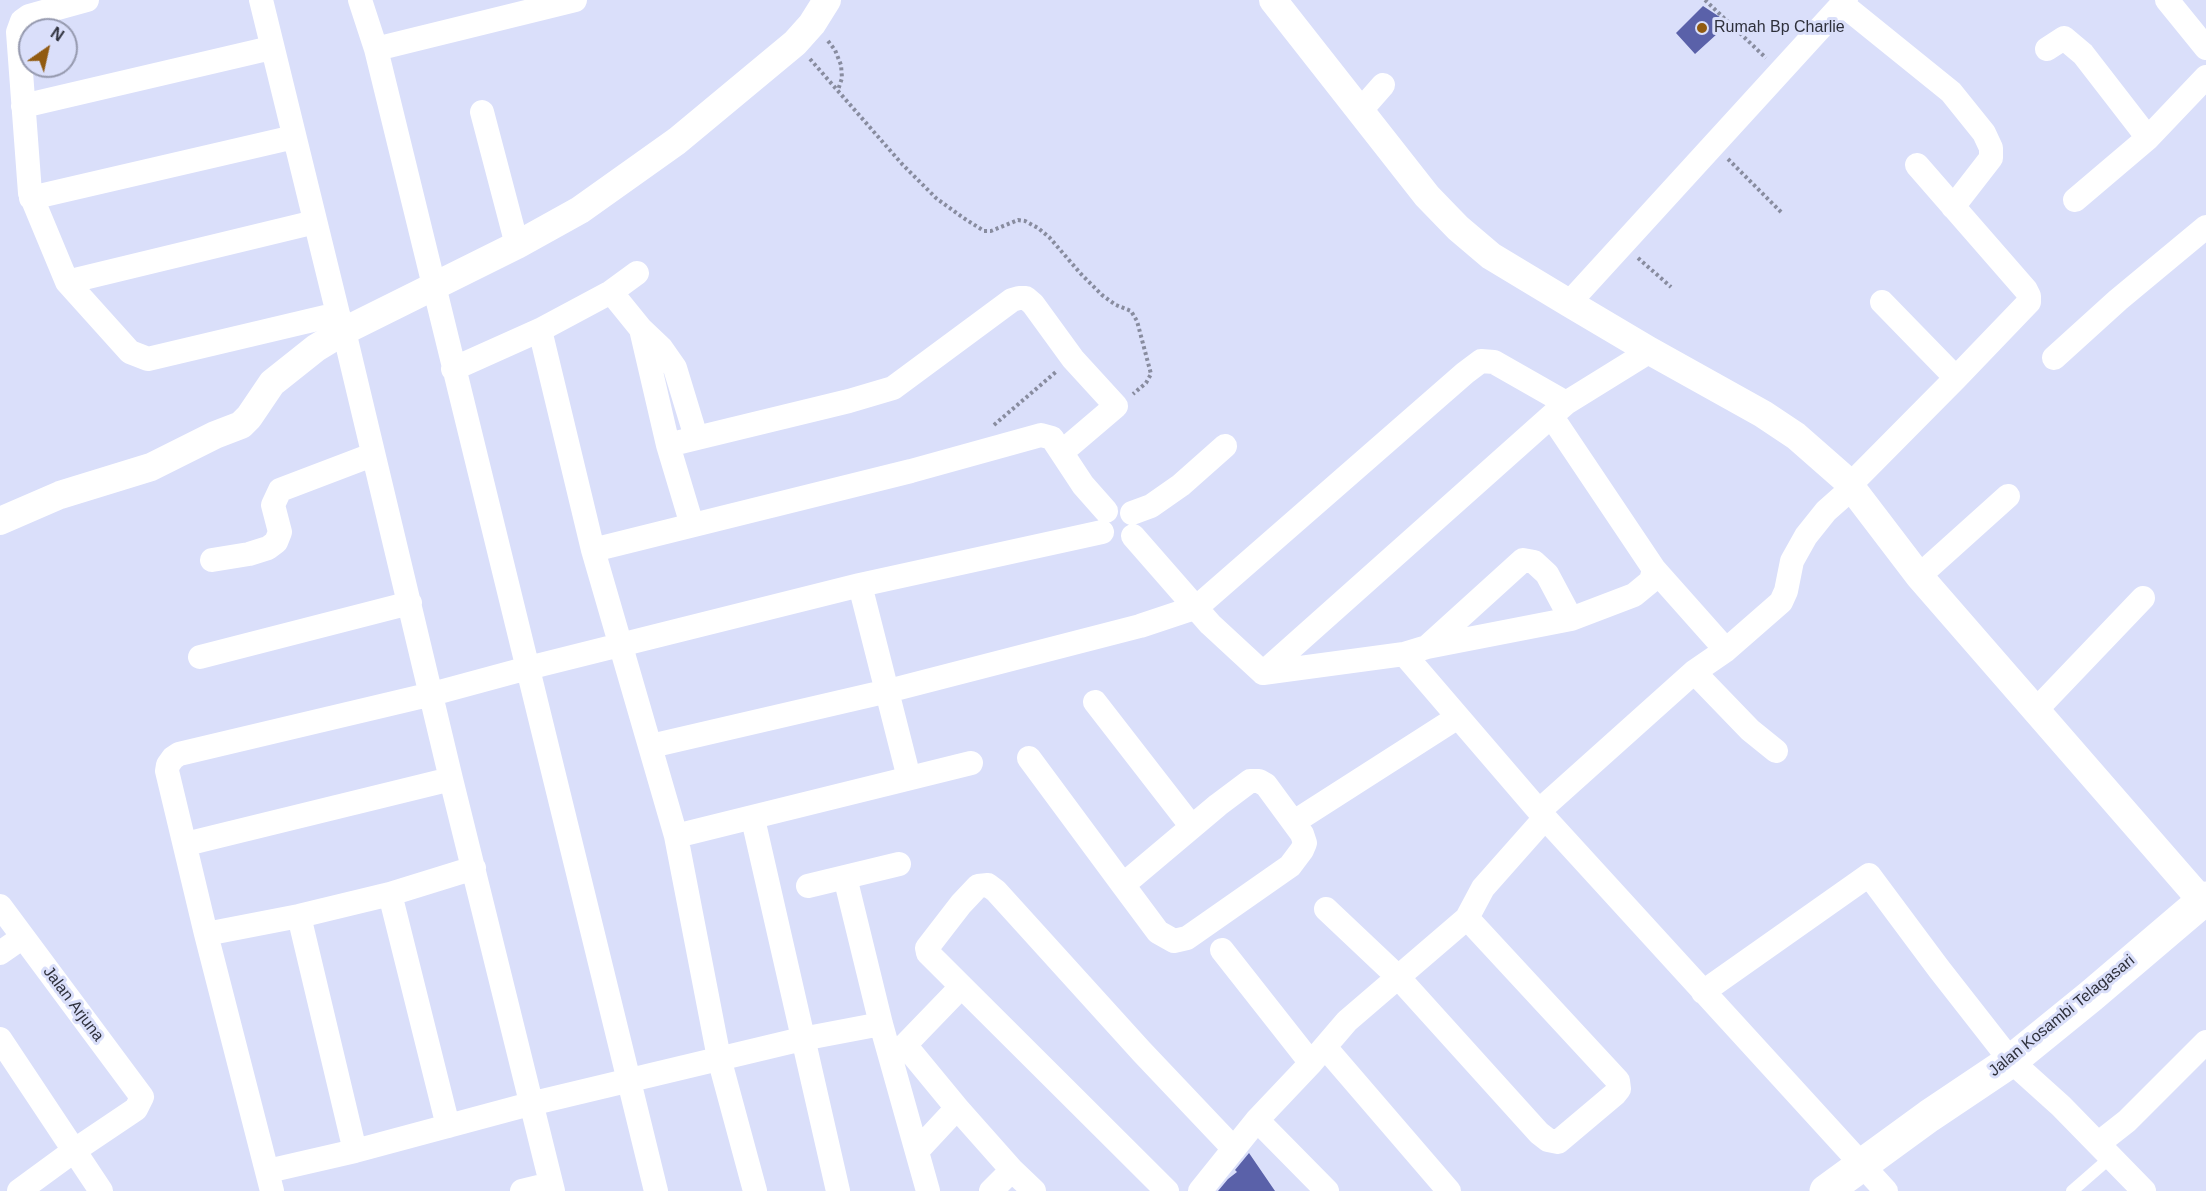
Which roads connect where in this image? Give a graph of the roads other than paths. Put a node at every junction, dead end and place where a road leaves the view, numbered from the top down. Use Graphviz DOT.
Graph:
graph roads {
  1 [pos="87,0"];
  2 [pos="261,0"];
  3 [pos="360,0"];
  4 [pos="574,0"];
  5 [pos="827,0"];
  6 [pos="1273,0"];
  7 [pos="2167,0"];
  8 [pos="1844,2"];
  9 [pos="271,48"];
  10 [pos="2206,48"];
  11 [pos="376,49"];
  12 [pos="2047,49"];
  13 [pos="2206,77"];
  14 [pos="1383,85"];
  15 [pos="23,106"];
  16 [pos="1361,110"];
  17 [pos="482,112"];
  18 [pos="294,137"];
  19 [pos="2148,138"];
  20 [pos="1917,165"];
  21 [pos="31,198"];
  22 [pos="2075,200"];
  23 [pos="1953,207"];
  24 [pos="315,222"];
  25 [pos="2206,227"];
  26 [pos="517,245"];
  27 [pos="637,273"];
  28 [pos="67,282"];
  29 [pos="434,286"];
  30 [pos="611,292"];
  31 [pos="1882,302"];
  32 [pos="1569,303"];
  33 [pos="341,322"];
  34 [pos="641,329"];
  35 [pos="540,330"];
  36 [pos="1650,351"];
  37 [pos="2054,357"];
  38 [pos="453,369"];
  39 [pos="1956,378"];
  40 [pos="1559,410"];
  41 [pos="696,437"];
  42 [pos="668,445"];
  43 [pos="1225,446"];
  44 [pos="1062,452"];
  45 [pos="372,455"];
  46 [pos="1851,486"];
  47 [pos="2008,496"];
  48 [pos="0,521"];
  49 [pos="1104,521"];
  50 [pos="1133,524"];
  51 [pos="692,525"];
  52 [pos="593,550"];
  53 [pos="212,560"];
  54 [pos="1654,569"];
  55 [pos="1919,576"];
  56 [pos="860,585"];
  57 [pos="2143,598"];
  58 [pos="410,603"];
  59 [pos="1197,607"];
  60 [pos="1571,619"];
  61 [pos="622,644"];
  62 [pos="1427,647"];
  63 [pos="1726,650"];
  64 [pos="1404,654"];
  65 [pos="200,657"];
  66 [pos="528,668"];
  67 [pos="1694,672"];
  68 [pos="1263,673"];
  69 [pos="888,691"];
  70 [pos="432,694"];
  71 [pos="1095,702"];
  72 [pos="2035,711"];
  73 [pos="1458,717"];
  74 [pos="651,746"];
  75 [pos="1776,751"];
  76 [pos="1029,758"];
  77 [pos="971,763"];
  78 [pos="909,778"];
  79 [pos="451,779"];
  80 [pos="1542,814"];
  81 [pos="753,819"];
  82 [pos="1294,822"];
  83 [pos="1192,827"];
  84 [pos="676,836"];
  85 [pos="186,844"];
  86 [pos="899,864"];
  87 [pos="474,868"];
  88 [pos="845,877"];
  89 [pos="1122,885"];
  90 [pos="808,886"];
  91 [pos="390,894"];
  92 [pos="2205,902"];
  93 [pos="0,906"];
  94 [pos="1326,909"];
  95 [pos="299,916"];
  96 [pos="1467,918"];
  97 [pos="206,934"];
  98 [pos="23,937"];
  99 [pos="1222,950"];
  100 [pos="0,953"];
  101 [pos="1398,977"];
  102 [pos="961,987"];
  103 [pos="1703,992"];
  104 [pos="881,1024"];
  105 [pos="0,1039"];
  106 [pos="802,1039"];
  107 [pos="2206,1042"];
  108 [pos="898,1050"];
  109 [pos="1318,1055"];
  110 [pos="719,1058"];
  111 [pos="2011,1061"];
  112 [pos="628,1080"];
  113 [pos="530,1104"];
  114 [pos="957,1108"];
  115 [pos="1257,1120"];
  116 [pos="448,1126"];
  117 [pos="1233,1149"];
  118 [pos="75,1150"];
  119 [pos="2105,1150"];
  120 [pos="355,1151"];
  121 [pos="916,1151"];
  122 [pos="1863,1163"];
  123 [pos="1012,1170"];
  124 [pos="270,1181"];
  125 [pos="552,1187"];
  126 [pos="19,1191"];
  127 [pos="101,1191"];
  128 [pos="522,1191"];
  129 [pos="656,1191"];
  130 [pos="755,1191"];
  131 [pos="838,1191"];
  132 [pos="928,1191"];
  133 [pos="991,1191"];
  134 [pos="1034,1191"];
  135 [pos="1167,1191"];
  136 [pos="1200,1191"];
  137 [pos="1327,1191"];
  138 [pos="1449,1191"];
  139 [pos="1826,1191"];
  140 [pos="1886,1191"];
  141 [pos="2072,1191"];
  142 [pos="2144,1191"];
  1 -- 15 [label="street"];
  2 -- 9 [label="street"];
  3 -- 11 [label="street"];
  4 -- 11 [label="street"];
  5 -- 26 [label="street"];
  6 -- 16 [label="street"];
  7 -- 10 [label="street"];
  8 -- 23 [label="street"];
  8 -- 32 [label="street"];
  9 -- 15 [label="street"];
  9 -- 18 [label="street"];
  11 -- 29 [label="street"];
  12 -- 19 [label="street"];
  13 -- 19 [label="street"];
  14 -- 16 [label="street"];
  15 -- 21 [label="street"];
  16 -- 32 [label="street"];
  17 -- 26 [label="street"];
  18 -- 21 [label="street"];
  18 -- 24 [label="street"];
  19 -- 22 [label="street"];
  20 -- 23 [label="street"];
  21 -- 28 [label="street"];
  23 -- 39 [label="street"];
  24 -- 28 [label="street"];
  24 -- 33 [label="street"];
  25 -- 37 [label="street"];
  26 -- 29 [label="street"];
  27 -- 30 [label="street"];
  28 -- 33 [label="street"];
  29 -- 33 [label="street"];
  29 -- 38 [label="street"];
  30 -- 34 [label="street"];
  30 -- 35 [label="street"];
  31 -- 39 [label="street"];
  32 -- 36 [label="street"];
  33 -- 45 [label="street"];
  33 -- 48 [label="street"];
  34 -- 41 [label="street"];
  34 -- 42 [label="street"];
  35 -- 38 [label="street"];
  35 -- 52 [label="street"];
  36 -- 40 [label="street"];
  36 -- 46 [label="street"];
  38 -- 66 [label="street"];
  39 -- 46 [label="street"];
  40 -- 54 [label="street"];
  40 -- 59 [label="street"];
  40 -- 68 [label="street"];
  41 -- 42 [label="street"];
  41 -- 44 [label="street"];
  42 -- 51 [label="street"];
  43 -- 50 [label="street"];
  44 -- 49 [label="street"];
  44 -- 51 [label="street"];
  45 -- 53 [label="street"];
  45 -- 58 [label="street"];
  46 -- 55 [label="street"];
  46 -- 63 [label="street"];
  47 -- 55 [label="street"];
  49 -- 50 [label="street"];
  49 -- 50 [label="street"];
  49 -- 56 [label="street"];
  50 -- 59 [label="street"];
  51 -- 52 [label="street"];
  52 -- 61 [label="street"];
  54 -- 60 [label="street"];
  54 -- 63 [label="street"];
  55 -- 72 [label="street"];
  56 -- 61 [label="street"];
  56 -- 69 [label="street"];
  57 -- 72 [label="street"];
  58 -- 65 [label="street"];
  58 -- 70 [label="street"];
  59 -- 68 [label="street"];
  59 -- 69 [label="street"];
  60 -- 62 [label="street"];
  60 -- 62 [label="street"];
  61 -- 66 [label="street"];
  61 -- 74 [label="street"];
  62 -- 64 [label="street"];
  63 -- 67 [label="street"];
  64 -- 68 [label="street"];
  64 -- 73 [label="street"];
  66 -- 70 [label="street"];
  66 -- 112 [label="street"];
  67 -- 75 [label="street"];
  67 -- 80 [label="street"];
  69 -- 74 [label="street"];
  69 -- 78 [label="street"];
  70 -- 79 [label="street"];
  70 -- 85 [label="street"];
  71 -- 83 [label="street"];
  72 -- 92 [label="street"];
  73 -- 80 [label="street"];
  73 -- 82 [label="street"];
  74 -- 84 [label="street"];
  76 -- 89 [label="street"];
  77 -- 78 [label="street"];
  78 -- 81 [label="street"];
  79 -- 85 [label="street"];
  79 -- 87 [label="street"];
  80 -- 96 [label="street"];
  80 -- 103 [label="street"];
  81 -- 84 [label="street"];
  81 -- 106 [label="street"];
  82 -- 83 [label="street"];
  82 -- 89 [label="street"];
  83 -- 89 [label="street"];
  84 -- 110 [label="street"];
  85 -- 97 [label="street"];
  86 -- 88 [label="street"];
  87 -- 91 [label="street"];
  87 -- 113 [label="street"];
  88 -- 90 [label="street"];
  88 -- 104 [label="street"];
  91 -- 95 [label="street"];
  91 -- 116 [label="street"];
  92 -- 111 [label="main road, Jalan Kosambi Telagasari"];
  93 -- 98 [label="street, Jalan Arjuna"];
  94 -- 101 [label="street"];
  95 -- 97 [label="street"];
  95 -- 120 [label="street"];
  96 -- 101 [label="street"];
  96 -- 101 [label="street"];
  97 -- 124 [label="street"];
  98 -- 100 [label="street"];
  98 -- 118 [label="street, Jalan Arjuna"];
  99 -- 109 [label="street"];
  101 -- 109 [label="street"];
  102 -- 108 [label="street"];
  102 -- 117 [label="street"];
  102 -- 135 [label="street"];
  103 -- 111 [label="street"];
  103 -- 122 [label="street"];
  104 -- 106 [label="street"];
  104 -- 108 [label="street"];
  105 -- 118 [label="street"];
  106 -- 110 [label="street"];
  106 -- 131 [label="street"];
  107 -- 119 [label="street"];
  108 -- 114 [label="street"];
  108 -- 121 [label="street"];
  109 -- 115 [label="street"];
  109 -- 138 [label="street"];
  110 -- 112 [label="street"];
  110 -- 130 [label="street"];
  111 -- 119 [label="street"];
  111 -- 122 [label="main road, Jalan Kosambi Telagasari"];
  112 -- 113 [label="street"];
  112 -- 129 [label="street"];
  113 -- 116 [label="street"];
  113 -- 125 [label="street"];
  114 -- 121 [label="street"];
  114 -- 123 [label="street"];
  115 -- 117 [label="street"];
  115 -- 137 [label="street"];
  116 -- 120 [label="street"];
  117 -- 136 [label="street"];
  118 -- 126 [label="street"];
  118 -- 127 [label="street"];
  119 -- 141 [label="lane"];
  119 -- 142 [label="street"];
  120 -- 124 [label="street"];
  121 -- 132 [label="street"];
  122 -- 139 [label="main road, Jalan Kosambi Telagasari"];
  122 -- 140 [label="street"];
  123 -- 133 [label="street"];
  123 -- 134 [label="street"];
  125 -- 128 [label="street"];
}
